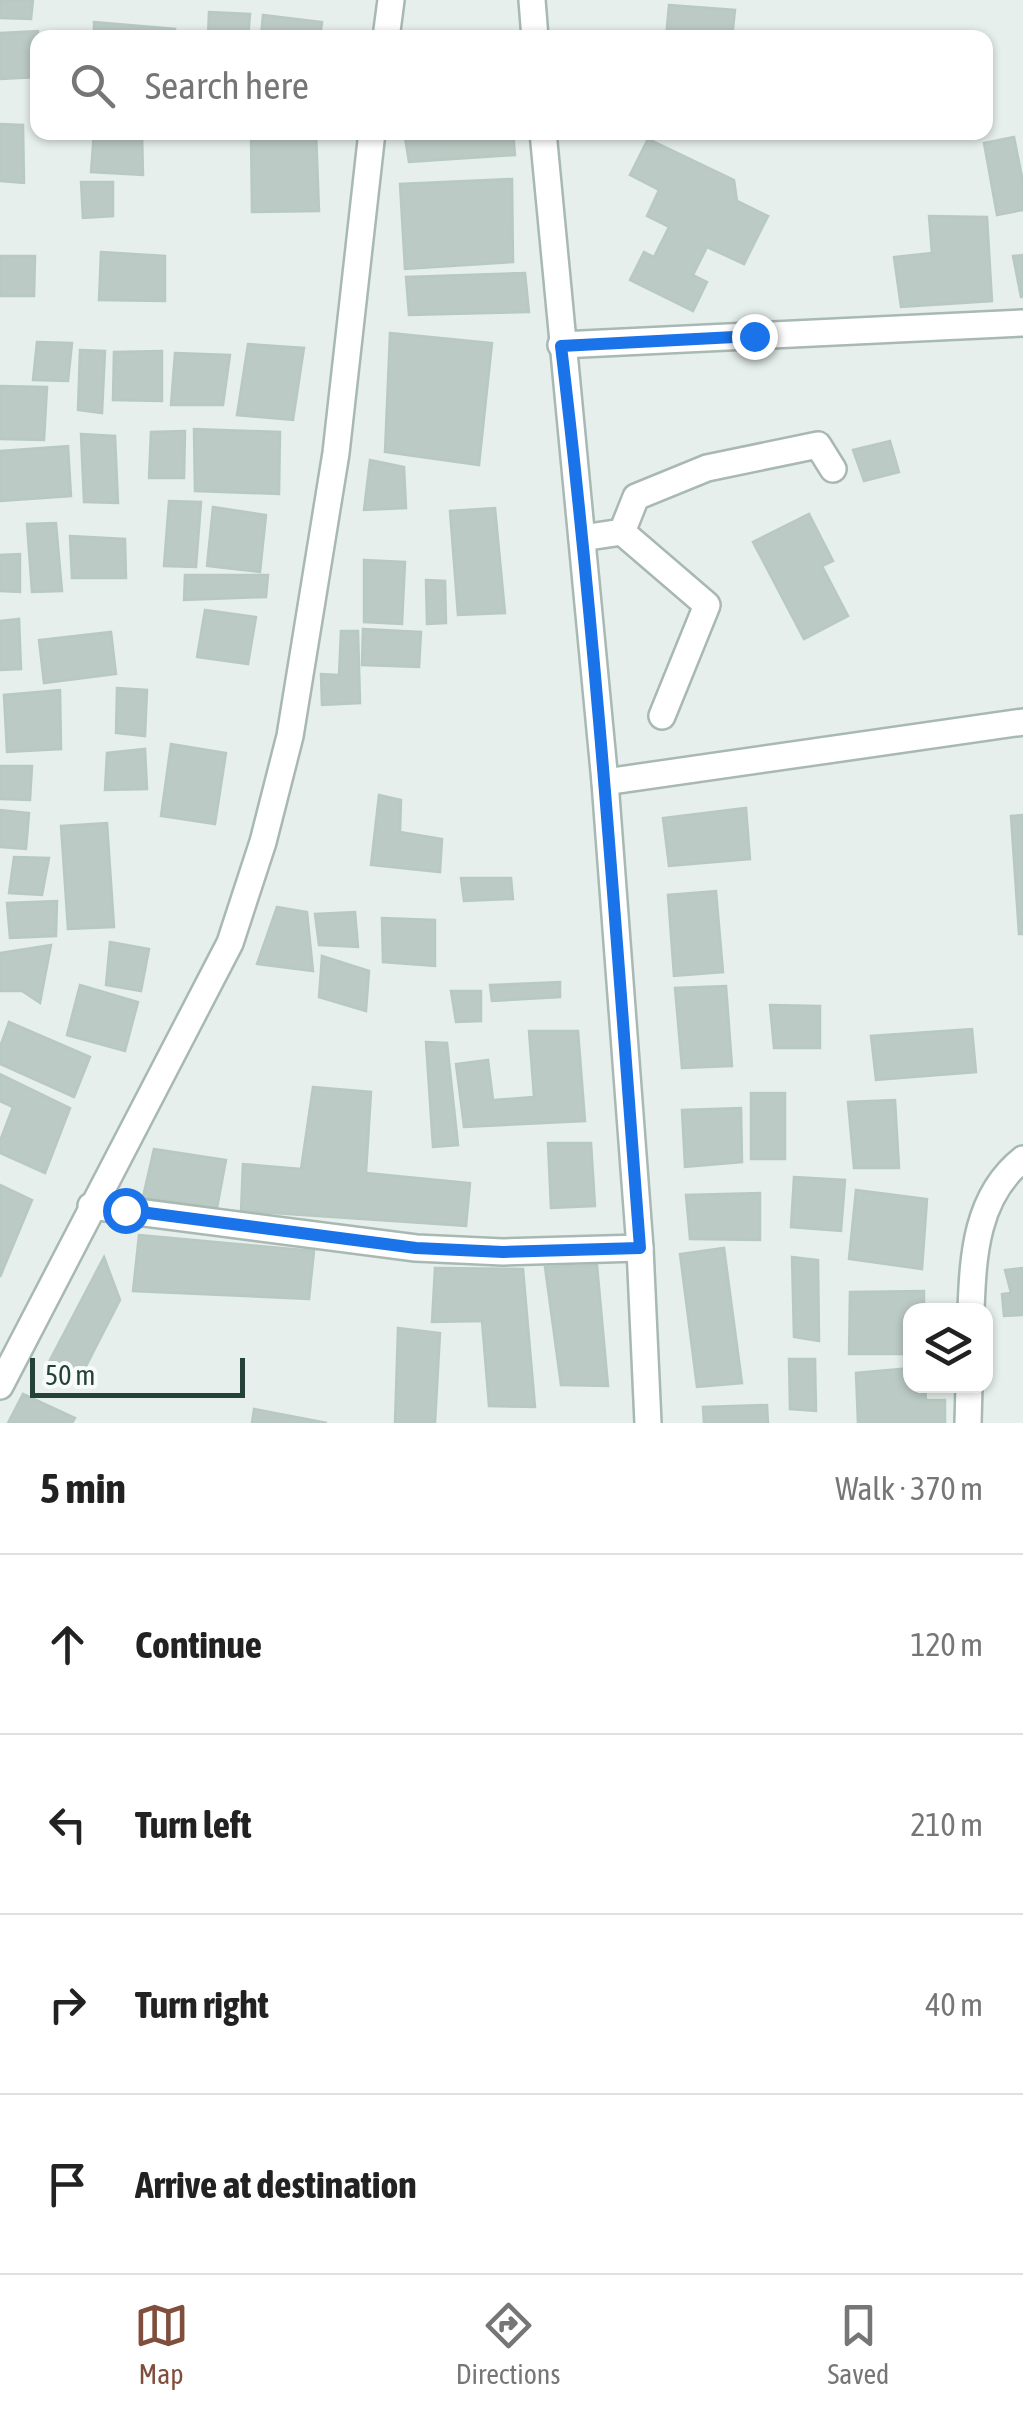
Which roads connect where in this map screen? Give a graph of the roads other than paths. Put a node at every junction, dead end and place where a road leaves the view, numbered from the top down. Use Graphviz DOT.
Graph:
graph roads {
  1 [pos="391,0"];
  2 [pos="532,0"];
  3 [pos="387,30"];
  4 [pos="534,30"];
  5 [pos="371,140"];
  6 [pos="544,140"];
  7 [pos="1023,323"];
  8 [pos="561,346"];
  9 [pos="833,468"];
  10 [pos="622,532"];
  11 [pos="582,538"];
  12 [pos="662,716"];
  13 [pos="1023,722"];
  14 [pos="605,782"];
  15 [pos="1023,1160"];
  16 [pos="91,1206"];
  17 [pos="640,1248"];
  18 [pos="971,1303"];
  19 [pos="0,1386"];
  20 [pos="969,1393"];
  21 [pos="648,1423"];
  22 [pos="968,1423"];
  1 -- 3 [label="street"];
  2 -- 4 [label="street"];
  5 -- 16 [label="street"];
  6 -- 8 [label="street"];
  7 -- 8 [label="street"];
  8 -- 11 [label="street"];
  9 -- 10 [label="street"];
  10 -- 11 [label="street"];
  10 -- 12 [label="street"];
  11 -- 14 [label="street"];
  13 -- 14 [label="street"];
  14 -- 17 [label="street"];
  15 -- 18 [label="street"];
  16 -- 17 [label="street"];
  16 -- 19 [label="street"];
  17 -- 21 [label="street"];
  20 -- 22 [label="street"];
}
